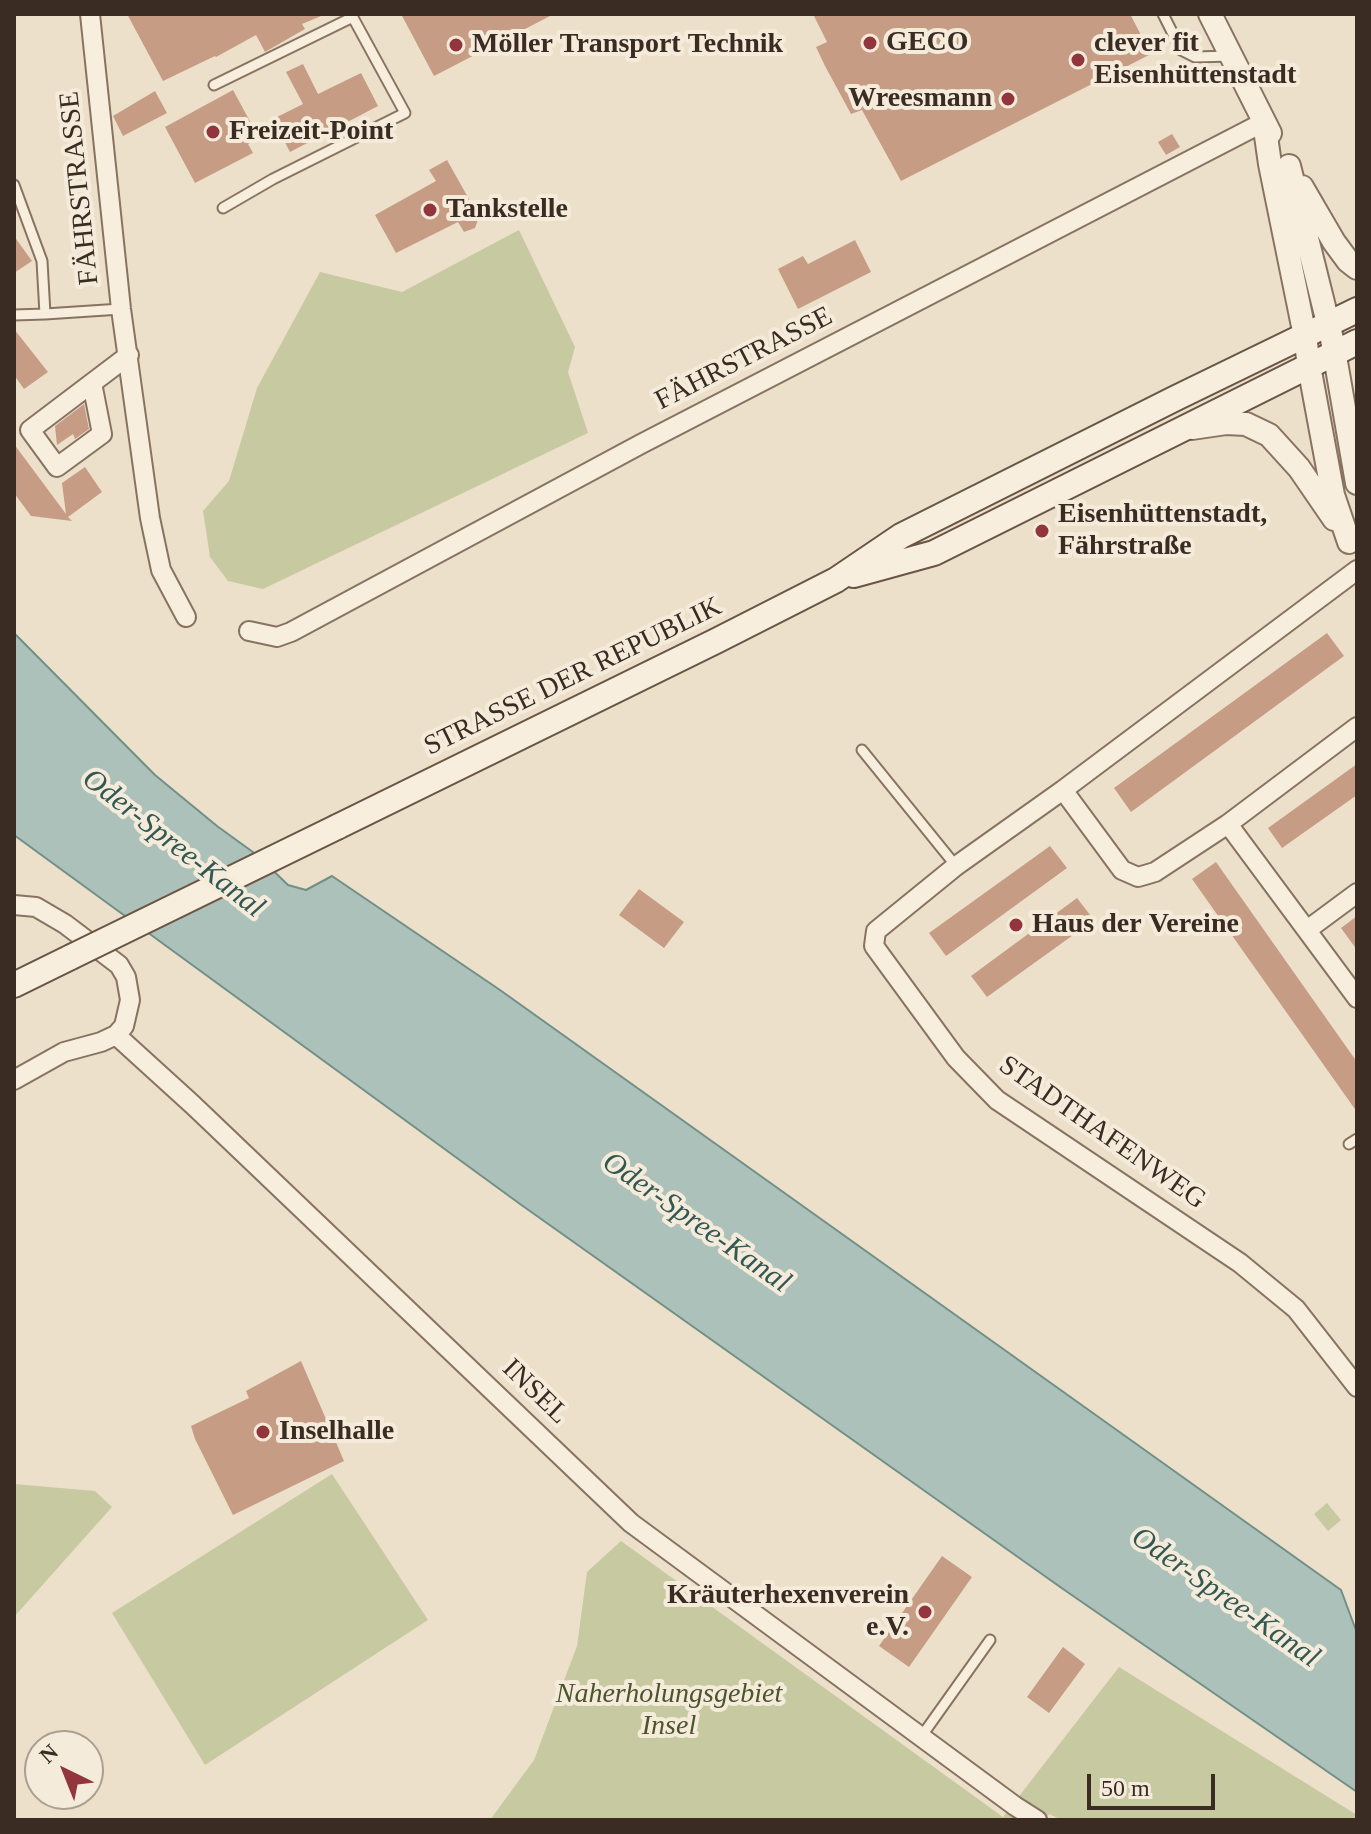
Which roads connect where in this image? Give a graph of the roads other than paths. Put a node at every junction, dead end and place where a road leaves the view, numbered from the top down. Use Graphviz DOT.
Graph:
graph roads {
  1 [pos="90,14"];
  2 [pos="1163,14"];
  3 [pos="1210,14"];
  4 [pos="352,16"];
  5 [pos="1231,56"];
  6 [pos="214,85"];
  7 [pos="1264,122"];
  8 [pos="1289,166"];
  9 [pos="14,185"];
  10 [pos="223,208"];
  11 [pos="1357,268"];
  12 [pos="121,309"];
  13 [pos="1357,310"];
  14 [pos="45,314"];
  15 [pos="14,315"];
  16 [pos="1329,325"];
  17 [pos="1305,336"];
  18 [pos="1357,342"];
  19 [pos="1335,353"];
  20 [pos="129,355"];
  21 [pos="1309,366"];
  22 [pos="92,383"];
  23 [pos="1187,428"];
  24 [pos="1357,483"];
  25 [pos="1353,548"];
  26 [pos="1357,570"];
  27 [pos="836,580"];
  28 [pos="186,617"];
  29 [pos="249,631"];
  30 [pos="1357,727"];
  31 [pos="862,750"];
  32 [pos="1063,790"];
  33 [pos="1228,824"];
  34 [pos="956,866"];
  35 [pos="1357,893"];
  36 [pos="14,905"];
  37 [pos="1307,930"];
  38 [pos="14,985"];
  39 [pos="1357,998"];
  40 [pos="116,1035"];
  41 [pos="14,1080"];
  42 [pos="1357,1387"];
  43 [pos="990,1640"];
  44 [pos="921,1737"];
  45 [pos="1037,1820"];
  1 -- 12 [label="street, FÄHRSTRASSE"];
  2 -- 5 [label="lane"];
  3 -- 5 [label="street"];
  4 -- 6 [label="lane"];
  4 -- 10 [label="lane"];
  5 -- 7 [label="street"];
  7 -- 8 [label="street"];
  7 -- 17 [label="street"];
  7 -- 29 [label="street, FÄHRSTRASSE"];
  8 -- 11 [label="street"];
  8 -- 16 [label="street"];
  9 -- 14 [label="lane"];
  12 -- 14 [label="lane"];
  12 -- 20 [label="street, FÄHRSTRASSE"];
  13 -- 16 [label="main road, STRASSE DER REPUBLIK"];
  14 -- 15 [label="lane"];
  16 -- 17 [label="main road, STRASSE DER REPUBLIK"];
  16 -- 19 [label="street"];
  17 -- 21 [label="street"];
  17 -- 27 [label="main road, STRASSE DER REPUBLIK"];
  18 -- 19 [label="main road, STRASSE DER REPUBLIK"];
  19 -- 21 [label="main road, STRASSE DER REPUBLIK"];
  19 -- 24 [label="street"];
  20 -- 22 [label="street"];
  20 -- 28 [label="street, FÄHRSTRASSE"];
  21 -- 23 [label="main road, STRASSE DER REPUBLIK"];
  21 -- 25 [label="street"];
  22 -- 22 [label="street"];
  23 -- 25 [label="street"];
  23 -- 27 [label="main road, STRASSE DER REPUBLIK"];
  26 -- 32 [label="street, STADTHAFENWEG"];
  27 -- 38 [label="main road, STRASSE DER REPUBLIK, bridge"];
  30 -- 33 [label="street"];
  31 -- 34 [label="lane"];
  32 -- 33 [label="street"];
  32 -- 34 [label="street, STADTHAFENWEG"];
  33 -- 37 [label="street"];
  34 -- 42 [label="street, STADTHAFENWEG"];
  35 -- 37 [label="street"];
  36 -- 40 [label="street"];
  37 -- 39 [label="street"];
  40 -- 41 [label="street"];
  40 -- 44 [label="street, INSEL"];
  43 -- 44 [label="lane"];
  44 -- 45 [label="street, INSEL"];
}
